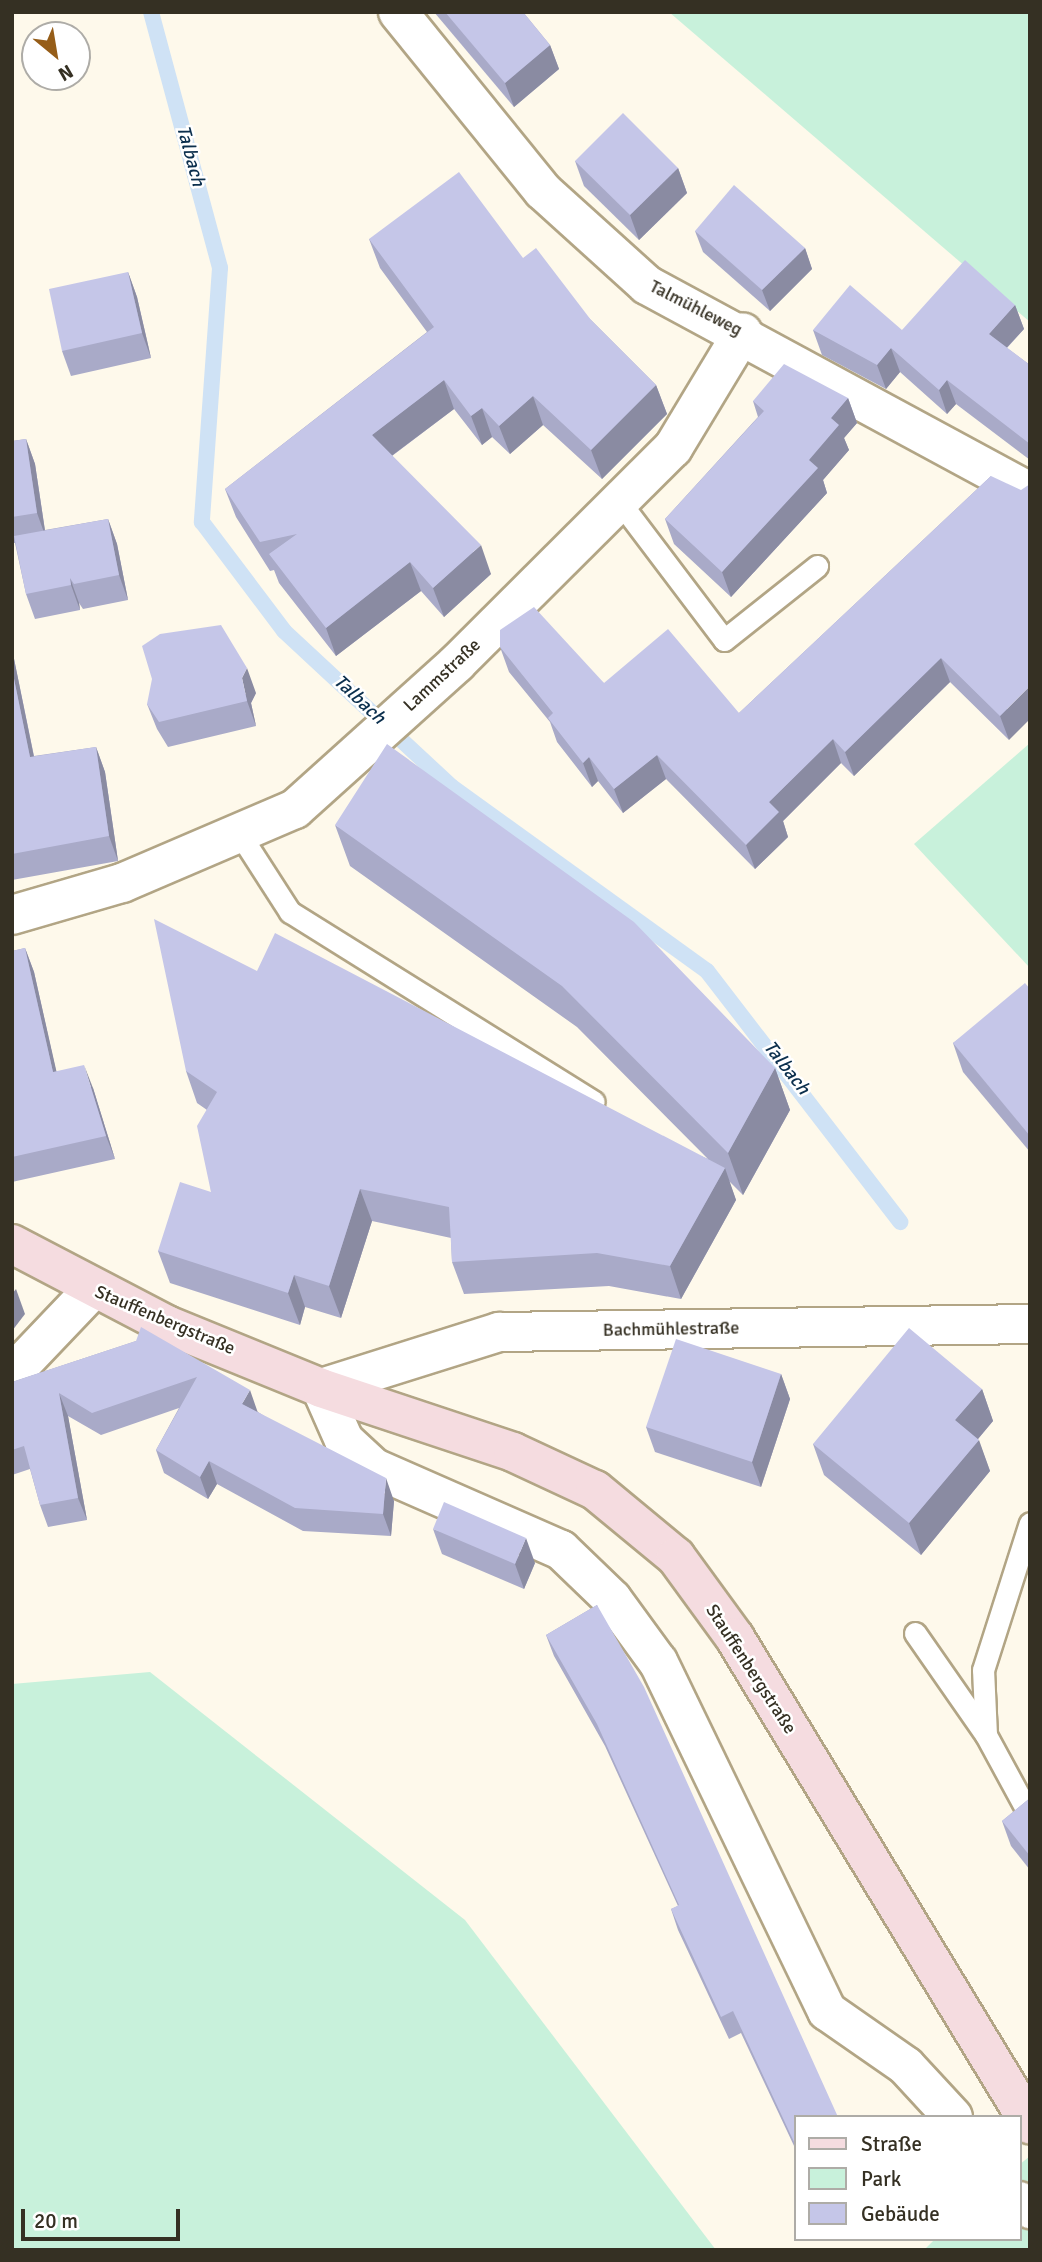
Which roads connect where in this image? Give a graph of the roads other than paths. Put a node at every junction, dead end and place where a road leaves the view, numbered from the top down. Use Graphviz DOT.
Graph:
graph roads {
  1 [pos="398,12"];
  2 [pos="743,332"];
  3 [pos="1030,492"];
  4 [pos="619,501"];
  5 [pos="817,566"];
  6 [pos="239,833"];
  7 [pos="12,915"];
  8 [pos="594,1102"];
  9 [pos="12,1244"];
  10 [pos="92,1290"];
  11 [pos="1030,1324"];
  12 [pos="12,1374"];
  13 [pos="321,1388"];
  14 [pos="1030,1523"];
  15 [pos="915,1633"];
  16 [pos="986,1735"];
  17 [pos="1024,1805"];
  18 [pos="951,2115"];
  19 [pos="1030,2124"];
  1 -- 2 [label="street, Talmühleweg"];
  2 -- 3 [label="street, Talmühleweg"];
  2 -- 4 [label="street, Lammstraße"];
  4 -- 5 [label="lane"];
  4 -- 6 [label="street, Lammstraße"];
  6 -- 7 [label="street, Lammstraße"];
  6 -- 8 [label="lane"];
  9 -- 10 [label="street, Stauffenbergstraße"];
  10 -- 12 [label="street"];
  10 -- 13 [label="street, Stauffenbergstraße"];
  11 -- 13 [label="street, Bachmühlestraße"];
  13 -- 18 [label="street"];
  13 -- 19 [label="street, Stauffenbergstraße"];
  14 -- 16 [label="lane"];
  15 -- 16 [label="lane"];
  16 -- 17 [label="lane"];
}
